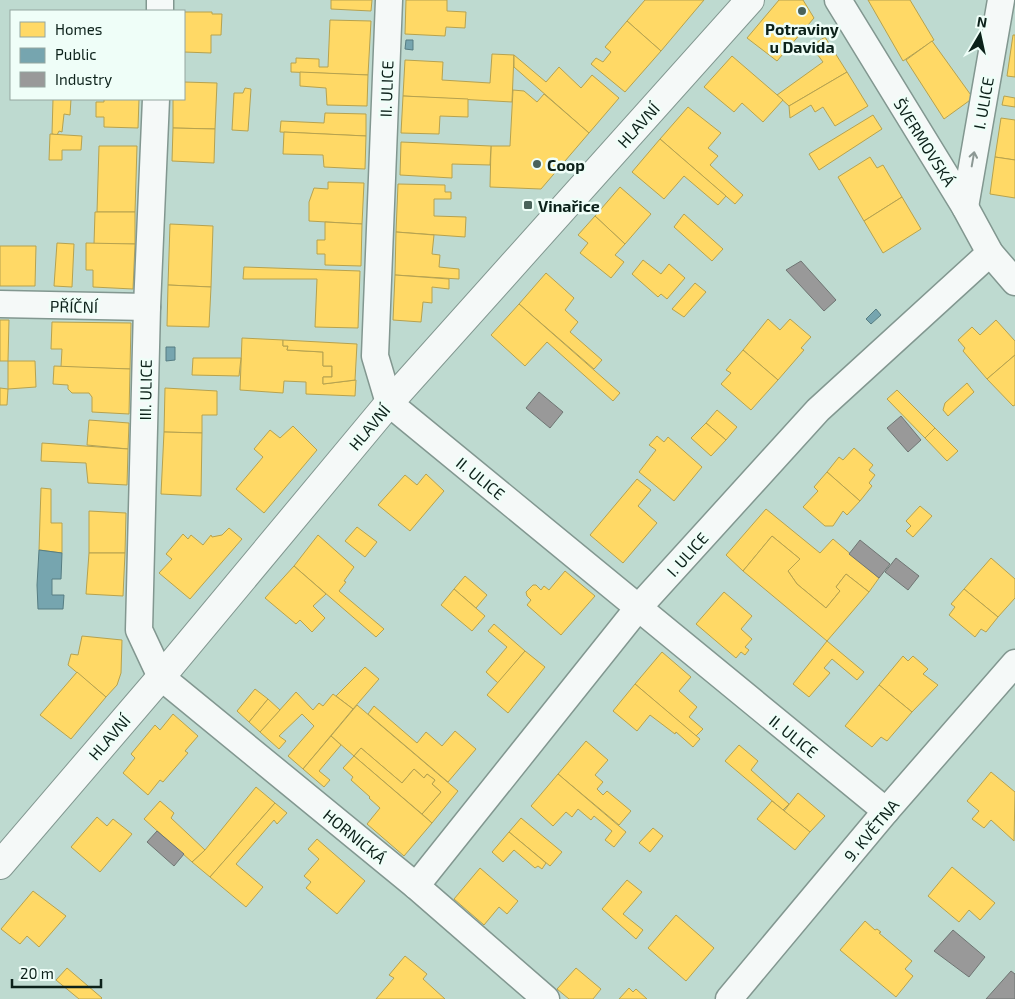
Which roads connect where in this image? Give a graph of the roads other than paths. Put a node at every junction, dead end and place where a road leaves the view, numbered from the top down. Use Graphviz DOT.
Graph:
graph roads {
  1 [pos="389,0"];
  2 [pos="750,0"];
  3 [pos="838,0"];
  4 [pos="1000,0"];
  5 [pos="156,100"];
  6 [pos="965,207"];
  7 [pos="990,253"];
  8 [pos="1015,282"];
  9 [pos="0,304"];
  10 [pos="147,308"];
  11 [pos="389,403"];
  12 [pos="638,608"];
  13 [pos="1015,663"];
  14 [pos="161,676"];
  15 [pos="886,811"];
  16 [pos="0,865"];
  17 [pos="416,886"];
  18 [pos="546,999"];
  19 [pos="729,999"];
  1 -- 11 [label="street, II. ULICE"];
  2 -- 11 [label="street, HLAVNÍ"];
  3 -- 6 [label="street, ŠVERMOVSKÁ"];
  6 -- 4 [label="street, I. ULICE, one-way"];
  5 -- 10 [label="street, III. ULICE"];
  6 -- 7 [label="street, ŠVERMOVSKÁ"];
  7 -- 8 [label="street, ŠVERMOVSKÁ"];
  7 -- 12 [label="street, I. ULICE"];
  9 -- 10 [label="street, PŘÍČNÍ"];
  10 -- 14 [label="street, III. ULICE"];
  11 -- 12 [label="street, II. ULICE"];
  11 -- 14 [label="street, HLAVNÍ"];
  12 -- 15 [label="street, II. ULICE"];
  12 -- 17 [label="street, I. ULICE"];
  13 -- 15 [label="street, 9. KVĚTNA"];
  14 -- 16 [label="street, HLAVNÍ"];
  14 -- 17 [label="street, HORNICKÁ"];
  15 -- 19 [label="street, 9. KVĚTNA"];
  17 -- 18 [label="street, HORNICKÁ"];
}
